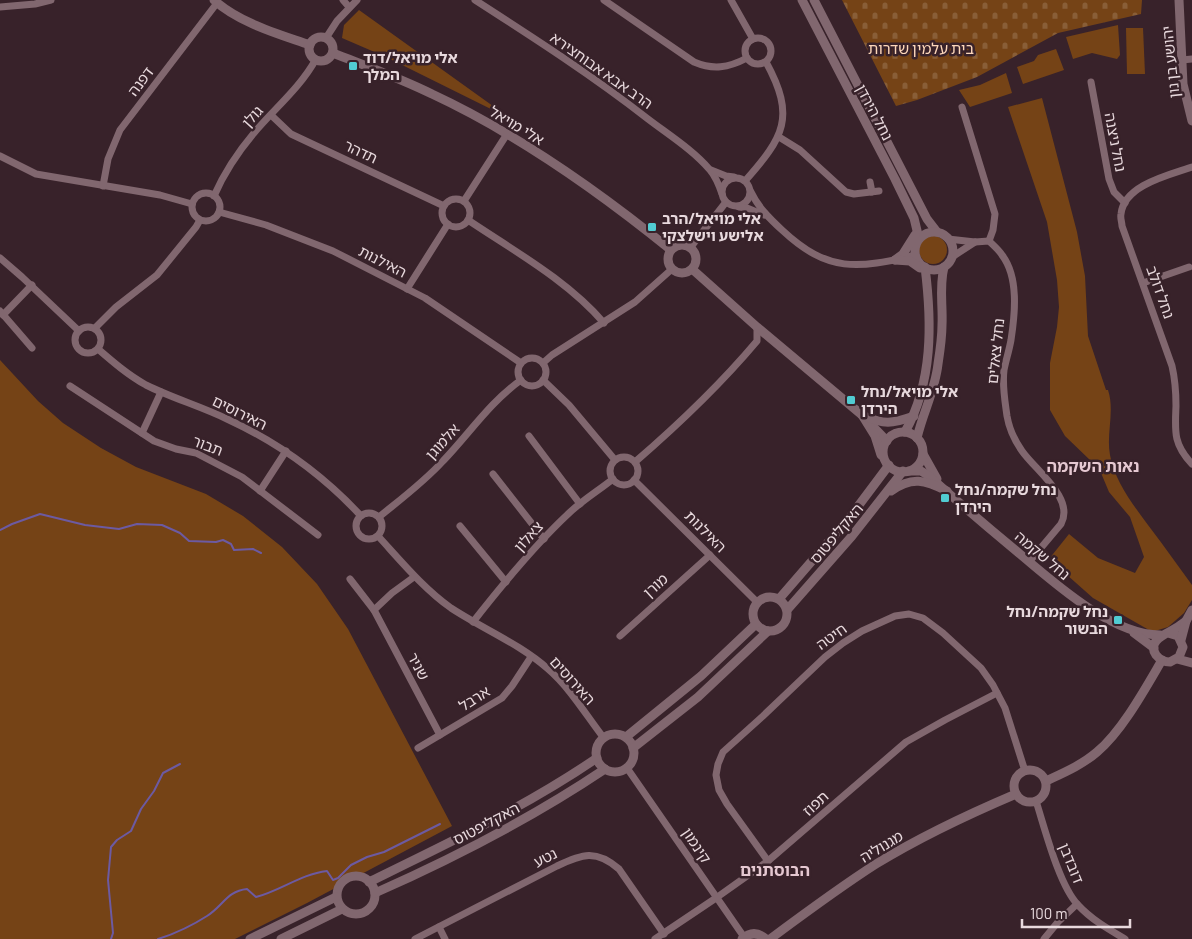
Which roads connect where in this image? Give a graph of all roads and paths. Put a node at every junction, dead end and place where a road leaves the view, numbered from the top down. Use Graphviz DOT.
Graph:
graph roads {
  1 [pos="51,0"];
  2 [pos="343,0"];
  3 [pos="357,0"];
  4 [pos="475,0"];
  5 [pos="604,0"];
  6 [pos="731,0"];
  7 [pos="802,0"];
  8 [pos="814,0"];
  9 [pos="1178,0"];
  10 [pos="215,1"];
  11 [pos="0,7"];
  12 [pos="350,7"];
  13 [pos="326,38"];
  14 [pos="753,39"];
  15 [pos="310,45"];
  16 [pos="333,53"];
  17 [pos="747,58"];
  18 [pos="316,59"];
  19 [pos="1192,59"];
  20 [pos="1182,60"];
  21 [pos="766,62"];
  22 [pos="1091,82"];
  23 [pos="962,107"];
  24 [pos="271,115"];
  25 [pos="1192,121"];
  26 [pos="507,134"];
  27 [pos="779,137"];
  28 [pos="0,156"];
  29 [pos="1192,167"];
  30 [pos="708,168"];
  31 [pos="737,178"];
  32 [pos="745,181"];
  33 [pos="870,182"];
  34 [pos="103,186"];
  35 [pos="751,192"];
  36 [pos="722,194"];
  37 [pos="214,196"];
  38 [pos="464,201"];
  39 [pos="726,202"];
  40 [pos="1125,203"];
  41 [pos="192,204"];
  42 [pos="444,206"];
  43 [pos="737,207"];
  44 [pos="219,212"];
  45 [pos="769,217"];
  46 [pos="200,220"];
  47 [pos="468,220"];
  48 [pos="448,224"];
  49 [pos="936,232"];
  50 [pos="918,235"];
  51 [pos="948,239"];
  52 [pos="989,241"];
  53 [pos="975,242"];
  54 [pos="690,248"];
  55 [pos="671,250"];
  56 [pos="916,256"];
  57 [pos="952,257"];
  58 [pos="0,258"];
  59 [pos="895,260"];
  60 [pos="944,267"];
  61 [pos="1189,267"];
  62 [pos="672,269"];
  63 [pos="692,269"];
  64 [pos="925,270"];
  65 [pos="1143,283"];
  66 [pos="32,285"];
  67 [pos="407,289"];
  68 [pos="1,313"];
  69 [pos="604,323"];
  70 [pos="757,327"];
  71 [pos="95,328"];
  72 [pos="79,331"];
  73 [pos="771,339"];
  74 [pos="757,340"];
  75 [pos="32,348"];
  76 [pos="98,349"];
  77 [pos="521,363"];
  78 [pos="542,363"];
  79 [pos="521,380"];
  80 [pos="543,380"];
  81 [pos="70,386"];
  82 [pos="161,392"];
  83 [pos="862,415"];
  84 [pos="914,416"];
  85 [pos="905,432"];
  86 [pos="142,433"];
  87 [pos="529,436"];
  88 [pos="917,438"];
  89 [pos="887,441"];
  90 [pos="286,451"];
  91 [pos="923,454"];
  92 [pos="615,460"];
  93 [pos="635,462"];
  94 [pos="1192,464"];
  95 [pos="889,465"];
  96 [pos="906,471"];
  97 [pos="493,474"];
  98 [pos="879,478"];
  99 [pos="613,479"];
  100 [pos="634,480"];
  101 [pos="260,491"];
  102 [pos="947,491"];
  103 [pos="885,496"];
  104 [pos="580,504"];
  105 [pos="361,516"];
  106 [pos="379,517"];
  107 [pos="460,526"];
  108 [pos="318,535"];
  109 [pos="378,536"];
  110 [pos="544,539"];
  111 [pos="710,555"];
  112 [pos="1030,562"];
  113 [pos="414,577"];
  114 [pos="350,579"];
  115 [pos="506,582"];
  116 [pos="779,599"];
  117 [pos="757,602"];
  118 [pos="374,610"];
  119 [pos="787,610"];
  120 [pos="1192,610"];
  121 [pos="1186,621"];
  122 [pos="473,622"];
  123 [pos="756,624"];
  124 [pos="1130,630"];
  125 [pos="768,631"];
  126 [pos="1164,634"];
  127 [pos="620,636"];
  128 [pos="1182,644"];
  129 [pos="1154,648"];
  130 [pos="531,657"];
  131 [pos="1192,657"];
  132 [pos="1177,659"];
  133 [pos="1162,660"];
  134 [pos="1192,663"];
  135 [pos="997,693"];
  136 [pos="440,735"];
  137 [pos="604,737"];
  138 [pos="626,737"];
  139 [pos="418,748"];
  140 [pos="634,748"];
  141 [pos="597,758"];
  142 [pos="627,768"];
  143 [pos="604,769"];
  144 [pos="1025,771"];
  145 [pos="1046,781"];
  146 [pos="1016,794"];
  147 [pos="1036,801"];
  148 [pos="768,861"];
  149 [pos="369,882"];
  150 [pos="375,893"];
  151 [pos="336,897"];
  152 [pos="716,898"];
  153 [pos="1077,904"];
  154 [pos="342,909"];
  155 [pos="439,927"];
  156 [pos="664,934"];
  157 [pos="743,938"];
  158 [pos="250,939"];
  159 [pos="281,939"];
  160 [pos="415,939"];
  161 [pos="445,939"];
  162 [pos="655,939"];
  163 [pos="766,939"];
  164 [pos="770,939"];
  165 [pos="1044,939"];
  166 [pos="1125,939"];
  1 -- 11 [label="street"];
  2 -- 12 [label="street"];
  3 -- 12 [label="street"];
  4 -- 30 [label="street, הרב אבא אבוחצירא"];
  5 -- 17 [label="street"];
  6 -- 14 [label="street"];
  7 -- 50 [label="main road, נחל הירדן"];
  8 -- 49 [label="main road, נחל הירדן"];
  9 -- 20 [label="main road, יהושע בן נון"];
  10 -- 15 [label="main road"];
  10 -- 34 [label="street, דפנה"];
  12 -- 13 [label="street"];
  13 -- 15 [label="main road"];
  13 -- 16 [label="main road"];
  14 -- 17 [label="street"];
  14 -- 21 [label="street"];
  15 -- 18 [label="main road"];
  16 -- 18 [label="main road"];
  16 -- 26 [label="main road, אלי מויאל"];
  17 -- 21 [label="street"];
  18 -- 24 [label="street, גולן"];
  19 -- 20 [label="street"];
  20 -- 25 [label="main road, יהושע בן נון"];
  21 -- 27 [label="street"];
  22 -- 40 [label="street, נחל ניצנה"];
  23 -- 52 [label="street"];
  24 -- 37 [label="street, גולן"];
  24 -- 42 [label="street, תדהר"];
  26 -- 38 [label="street"];
  26 -- 55 [label="main road, אלי מויאל"];
  27 -- 32 [label="street"];
  27 -- 33 [label="street"];
  28 -- 34 [label="street"];
  29 -- 40 [label="street"];
  30 -- 31 [label="street, הרב אבא אבוחצירא"];
  30 -- 36 [label="street, הרב אבא אבוחצירא"];
  31 -- 32 [label="street"];
  31 -- 36 [label="street"];
  32 -- 35 [label="street"];
  34 -- 41 [label="street"];
  35 -- 43 [label="street"];
  35 -- 45 [label="street"];
  36 -- 39 [label="street"];
  37 -- 41 [label="street"];
  37 -- 44 [label="street"];
  38 -- 42 [label="street"];
  38 -- 47 [label="street"];
  39 -- 43 [label="street"];
  39 -- 54 [label="street"];
  40 -- 65 [label="street, נחל דולב"];
  41 -- 46 [label="street"];
  42 -- 48 [label="street"];
  43 -- 45 [label="street"];
  44 -- 46 [label="street"];
  44 -- 67 [label="street, האילנות"];
  45 -- 59 [label="street"];
  46 -- 71 [label="street"];
  47 -- 48 [label="street"];
  47 -- 69 [label="street"];
  48 -- 67 [label="street"];
  49 -- 50 [label="main road"];
  49 -- 51 [label="main road"];
  50 -- 56 [label="main road"];
  50 -- 59 [label="main road"];
  51 -- 53 [label="street"];
  51 -- 57 [label="main road"];
  52 -- 53 [label="street"];
  52 -- 112 [label="street, נחל צאלים"];
  53 -- 57 [label="street"];
  54 -- 55 [label="main road"];
  54 -- 63 [label="main road"];
  55 -- 62 [label="main road"];
  56 -- 59 [label="street"];
  56 -- 64 [label="main road"];
  57 -- 60 [label="main road"];
  58 -- 66 [label="street"];
  59 -- 64 [label="main road"];
  60 -- 64 [label="main road"];
  60 -- 88 [label="main road"];
  61 -- 65 [label="street"];
  62 -- 63 [label="main road"];
  62 -- 69 [label="street"];
  63 -- 70 [label="main road"];
  64 -- 84 [label="main road"];
  65 -- 94 [label="street, נחל דולב"];
  66 -- 68 [label="street"];
  66 -- 72 [label="street"];
  67 -- 77 [label="street, האילנות"];
  68 -- 75 [label="street"];
  69 -- 78 [label="street"];
  70 -- 73 [label="main road"];
  70 -- 74 [label="street"];
  71 -- 72 [label="street"];
  71 -- 76 [label="street"];
  72 -- 76 [label="street"];
  73 -- 74 [label="street"];
  73 -- 83 [label="main road"];
  74 -- 93 [label="street"];
  76 -- 82 [label="street, האירוסים"];
  77 -- 78 [label="street"];
  77 -- 79 [label="street"];
  78 -- 80 [label="street"];
  79 -- 80 [label="street"];
  79 -- 106 [label="street, אלמוגן"];
  80 -- 92 [label="street"];
  81 -- 86 [label="street, תבור"];
  82 -- 86 [label="street"];
  82 -- 90 [label="street, האירוסים"];
  83 -- 84 [label="main road"];
  83 -- 89 [label="main road"];
  83 -- 98 [label="main road"];
  84 -- 85 [label="main road"];
  85 -- 88 [label="main road"];
  85 -- 89 [label="main road"];
  86 -- 101 [label="street, תבור"];
  87 -- 104 [label="street"];
  88 -- 91 [label="main road"];
  89 -- 95 [label="main road"];
  90 -- 101 [label="street"];
  90 -- 105 [label="street, האירוסים"];
  91 -- 96 [label="main road"];
  91 -- 102 [label="main road, נחל שקמה"];
  92 -- 93 [label="street"];
  92 -- 99 [label="street"];
  93 -- 100 [label="street"];
  95 -- 96 [label="main road"];
  95 -- 98 [label="main road, האקליפטוס"];
  96 -- 102 [label="main road, נחל שקמה"];
  96 -- 103 [label="main road, האקליפטוס"];
  97 -- 110 [label="street"];
  98 -- 116 [label="main road, האקליפטוס"];
  99 -- 100 [label="street"];
  99 -- 104 [label="street, צאלון"];
  100 -- 111 [label="street, האילנות"];
  101 -- 108 [label="street, תבור"];
  102 -- 103 [label="main road"];
  102 -- 112 [label="main road, נחל שקמה"];
  103 -- 119 [label="main road, האקליפטוס"];
  104 -- 110 [label="street, צאלון"];
  105 -- 106 [label="street"];
  105 -- 109 [label="street"];
  106 -- 109 [label="street"];
  107 -- 115 [label="street"];
  109 -- 113 [label="street, האירוסים"];
  110 -- 115 [label="street, צאלון"];
  111 -- 117 [label="street, האילנות"];
  111 -- 127 [label="street, מורן"];
  112 -- 124 [label="main road, נחל שקמה"];
  113 -- 118 [label="street"];
  113 -- 122 [label="street, האירוסים"];
  114 -- 118 [label="street, שניר"];
  115 -- 122 [label="street, צאלון"];
  116 -- 117 [label="main road"];
  116 -- 119 [label="main road"];
  117 -- 123 [label="main road"];
  118 -- 136 [label="street, שניר"];
  119 -- 125 [label="main road"];
  120 -- 121 [label="main road"];
  121 -- 126 [label="main road"];
  121 -- 128 [label="main road"];
  122 -- 130 [label="street, האירוסים"];
  123 -- 125 [label="main road"];
  123 -- 138 [label="main road"];
  124 -- 126 [label="main road, נחל שקמה"];
  124 -- 129 [label="main road, נחל שקמה"];
  125 -- 140 [label="main road"];
  126 -- 128 [label="main road"];
  126 -- 129 [label="main road"];
  128 -- 131 [label="main road"];
  128 -- 132 [label="main road"];
  129 -- 133 [label="main road"];
  130 -- 136 [label="street, ארבל"];
  130 -- 137 [label="street, האירוסים"];
  132 -- 133 [label="main road"];
  132 -- 134 [label="main road"];
  133 -- 145 [label="main road"];
  135 -- 144 [label="street, חיטה"];
  135 -- 148 [label="street, תפוז"];
  135 -- 148 [label="street, חיטה"];
  136 -- 139 [label="street, ארבל"];
  137 -- 138 [label="main road"];
  137 -- 141 [label="main road"];
  138 -- 140 [label="main road"];
  140 -- 142 [label="main road"];
  141 -- 143 [label="main road"];
  141 -- 149 [label="main road, האקליפטוס"];
  142 -- 143 [label="main road"];
  142 -- 152 [label="street, קינמון"];
  143 -- 150 [label="main road, האקליפטוס"];
  144 -- 145 [label="main road"];
  144 -- 146 [label="main road"];
  145 -- 147 [label="main road"];
  146 -- 147 [label="main road"];
  146 -- 164 [label="main road, מגנוליה"];
  147 -- 153 [label="street, דובדבן"];
  148 -- 152 [label="street, תפוז"];
  149 -- 150 [label="main road"];
  149 -- 151 [label="main road"];
  150 -- 154 [label="main road"];
  151 -- 154 [label="main road"];
  151 -- 158 [label="main road"];
  152 -- 156 [label="street, תפוז"];
  152 -- 157 [label="street, קינמון"];
  153 -- 165 [label="street"];
  153 -- 166 [label="street, דובדבן"];
  154 -- 159 [label="main road"];
  155 -- 156 [label="street, נטע"];
  155 -- 160 [label="street, נטע"];
  155 -- 161 [label="street"];
  156 -- 162 [label="street, תפוז"];
  157 -- 163 [label="main road"];
}
